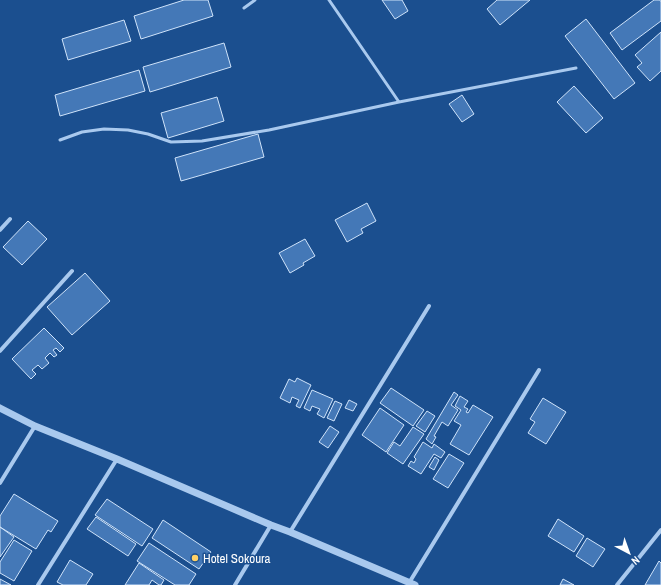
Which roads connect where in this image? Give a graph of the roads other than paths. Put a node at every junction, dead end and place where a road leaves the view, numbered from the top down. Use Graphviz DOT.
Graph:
graph roads {
  1 [pos="255,0"];
  2 [pos="330,0"];
  3 [pos="244,8"];
  4 [pos="576,68"];
  5 [pos="399,102"];
  6 [pos="60,140"];
  7 [pos="10,219"];
  8 [pos="0,230"];
  9 [pos="72,271"];
  10 [pos="429,306"];
  11 [pos="0,351"];
  12 [pos="539,370"];
  13 [pos="0,408"];
  14 [pos="34,426"];
  15 [pos="117,459"];
  16 [pos="0,483"];
  17 [pos="271,525"];
  18 [pos="661,530"];
  19 [pos="290,532"];
  20 [pos="412,584"];
  21 [pos="38,585"];
  22 [pos="235,585"];
  23 [pos="617,585"];
  1 -- 3 [label="lane"];
  2 -- 5 [label="lane"];
  4 -- 5 [label="lane"];
  5 -- 6 [label="lane"];
  7 -- 8 [label="street"];
  9 -- 11 [label="street"];
  10 -- 19 [label="street"];
  12 -- 20 [label="street"];
  13 -- 14 [label="street"];
  14 -- 15 [label="street"];
  14 -- 16 [label="street"];
  15 -- 17 [label="street"];
  15 -- 21 [label="street"];
  17 -- 19 [label="street"];
  17 -- 22 [label="street"];
  18 -- 23 [label="street"];
  19 -- 20 [label="street"];
}
